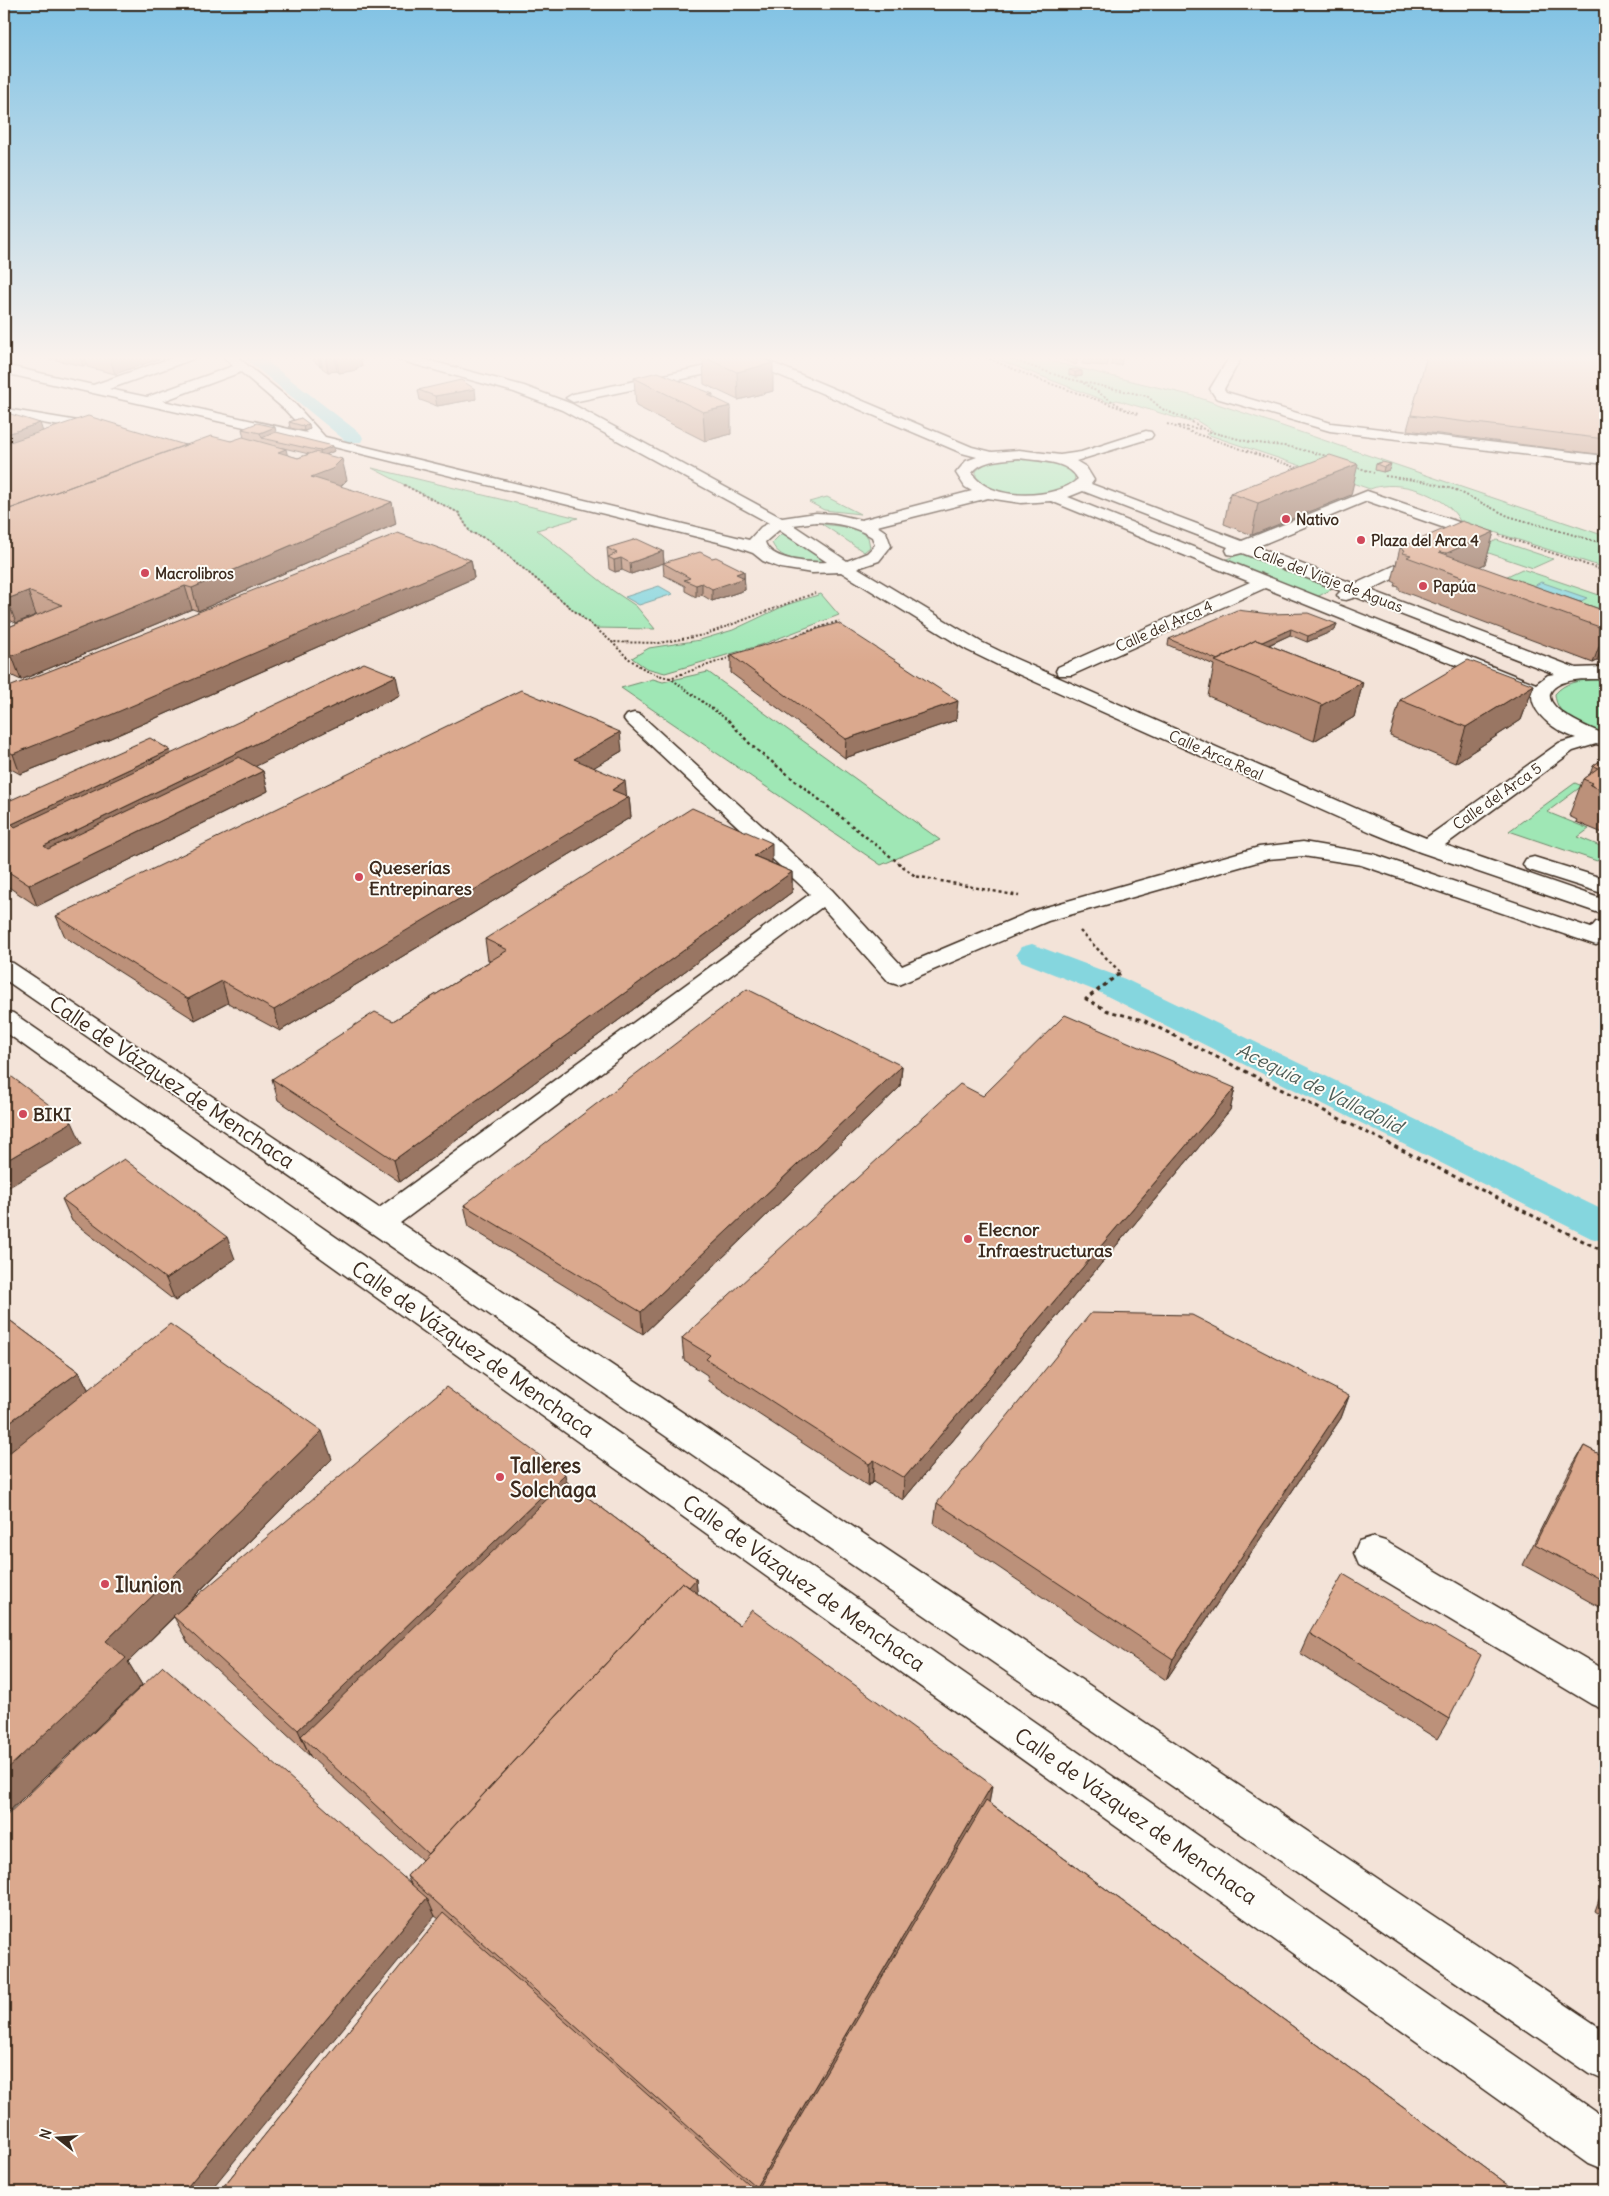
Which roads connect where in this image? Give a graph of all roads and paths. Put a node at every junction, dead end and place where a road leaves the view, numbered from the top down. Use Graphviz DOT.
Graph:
graph roads {
  1 [pos="396,458"];
  2 [pos="664,458"];
  3 [pos="685,458"];
  4 [pos="976,458"];
  5 [pos="1059,458"];
  6 [pos="1076,458"];
  7 [pos="1270,458"];
  8 [pos="1592,458"];
  9 [pos="1072,460"];
  10 [pos="1605,460"];
  11 [pos="1351,464"];
  12 [pos="1304,470"];
  13 [pos="1379,474"];
  14 [pos="1382,476"];
  15 [pos="398,481"];
  16 [pos="1083,486"];
  17 [pos="976,492"];
  18 [pos="1054,497"];
  19 [pos="798,520"];
  20 [pos="780,524"];
  21 [pos="868,527"];
  22 [pos="1495,534"];
  23 [pos="1605,544"];
  24 [pos="758,545"];
  25 [pos="1243,546"];
  26 [pos="1210,560"];
  27 [pos="852,564"];
  28 [pos="1605,571"];
  29 [pos="1264,582"];
  30 [pos="1356,590"];
  31 [pos="815,593"];
  32 [pos="1324,606"];
  33 [pos="839,621"];
  34 [pos="792,637"];
  35 [pos="612,642"];
  36 [pos="736,656"];
  37 [pos="1065,670"];
  38 [pos="1605,673"];
  39 [pos="1573,674"];
  40 [pos="670,678"];
  41 [pos="1540,693"];
  42 [pos="634,719"];
  43 [pos="1569,738"];
  44 [pos="1601,740"];
  45 [pos="1436,841"];
  46 [pos="1605,887"];
  47 [pos="824,895"];
  48 [pos="1605,908"];
  49 [pos="1054,912"];
  50 [pos="1605,927"];
  51 [pos="4,968"];
  52 [pos="4,1019"];
  53 [pos="379,1223"];
  54 [pos="1605,1252"];
  55 [pos="1372,1553"];
  56 [pos="1605,1691"];
  57 [pos="1605,2058"];
  58 [pos="1605,2147"];
  1 -- 24 [label="street"];
  2 -- 20 [label="street, Calle Arca Real"];
  3 -- 19 [label="street"];
  4 -- 17 [label="street"];
  5 -- 9 [label="street"];
  6 -- 9 [label="street"];
  7 -- 12 [label="path"];
  8 -- 10 [label="street"];
  9 -- 16 [label="street"];
  11 -- 13 [label="path"];
  14 -- 23 [label="path"];
  15 -- 35 [label="path"];
  16 -- 18 [label="street"];
  16 -- 25 [label="street, Calle del Viaje de Aguas"];
  17 -- 18 [label="street"];
  17 -- 21 [label="street"];
  18 -- 26 [label="street, Calle del Viaje de Aguas"];
  19 -- 20 [label="street"];
  19 -- 21 [label="street"];
  20 -- 24 [label="street"];
  20 -- 27 [label="street, Calle Arca Real"];
  21 -- 27 [label="street"];
  22 -- 28 [label="path"];
  24 -- 27 [label="street"];
  25 -- 26 [label="street"];
  25 -- 30 [label="street, Calle del Viaje de Aguas"];
  25 -- 30 [label="street"];
  26 -- 29 [label="street, Calle del Viaje de Aguas"];
  27 -- 37 [label="street, Calle Arca Real"];
  27 -- 45 [label="street, Calle Arca Real"];
  29 -- 32 [label="street, Calle del Viaje de Aguas"];
  29 -- 37 [label="street, Calle del Arca 4"];
  30 -- 32 [label="street"];
  30 -- 39 [label="street, Calle del Viaje de Aguas"];
  31 -- 35 [label="path"];
  32 -- 41 [label="street, Calle del Viaje de Aguas"];
  33 -- 34 [label="path"];
  35 -- 40 [label="path"];
  36 -- 40 [label="path"];
  37 -- 45 [label="street, Calle Arca Real"];
  38 -- 39 [label="street"];
  39 -- 41 [label="street"];
  40 -- 49 [label="path"];
  41 -- 43 [label="street"];
  42 -- 47 [label="street"];
  43 -- 44 [label="street, Calle del Arca 5"];
  43 -- 45 [label="street, Calle del Arca 5"];
  45 -- 46 [label="street, Calle Arca Real"];
  45 -- 48 [label="street, Calle Arca Real"];
  47 -- 49 [label="street"];
  47 -- 53 [label="street"];
  49 -- 50 [label="street"];
  49 -- 54 [label="path"];
  51 -- 53 [label="street, Calle de Vázquez de Menchaca"];
  52 -- 58 [label="street, Calle de Vázquez de Menchaca"];
  53 -- 57 [label="street, Calle de Vázquez de Menchaca"];
  55 -- 56 [label="street"];
}
